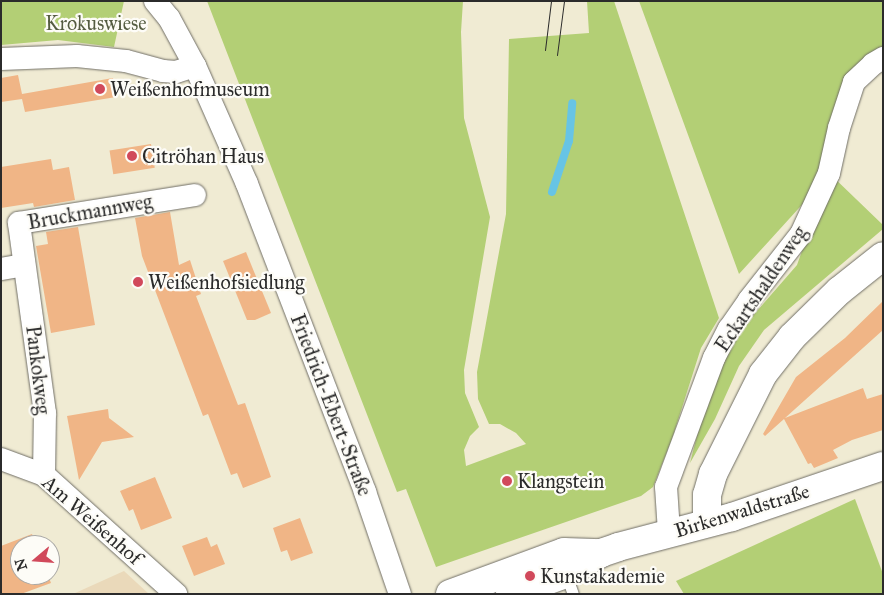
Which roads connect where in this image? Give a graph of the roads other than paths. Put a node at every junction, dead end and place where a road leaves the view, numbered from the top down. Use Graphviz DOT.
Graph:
graph roads {
  1 [pos="155,1"];
  2 [pos="1,58"];
  3 [pos="883,58"];
  4 [pos="195,66"];
  5 [pos="195,195"];
  6 [pos="883,256"];
  7 [pos="24,264"];
  8 [pos="1,268"];
  9 [pos="1,459"];
  10 [pos="883,466"];
  11 [pos="44,476"];
  12 [pos="706,522"];
  13 [pos="669,532"];
  14 [pos="601,553"];
  15 [pos="570,584"];
  16 [pos="176,594"];
  17 [pos="400,594"];
  18 [pos="450,594"];
  19 [pos="510,594"];
  1 -- 4 [label="street, Friedrich-Ebert-Straße"];
  2 -- 4 [label="street"];
  3 -- 13 [label="street, Eckartshaldenweg"];
  4 -- 17 [label="street, Friedrich-Ebert-Straße"];
  5 -- 7 [label="street, Bruckmannweg"];
  6 -- 12 [label="street"];
  7 -- 8 [label="street"];
  7 -- 11 [label="street, Pankokweg"];
  9 -- 11 [label="street, Am Weißenhof"];
  10 -- 12 [label="street, Birkenwaldstraße"];
  11 -- 16 [label="street, Am Weißenhof"];
  12 -- 13 [label="street, Birkenwaldstraße"];
  13 -- 14 [label="street, Birkenwaldstraße"];
  14 -- 15 [label="street, Birkenwaldstraße"];
  14 -- 18 [label="street, Birkenwaldstraße"];
  15 -- 19 [label="street, Birkenwaldstraße"];
}
